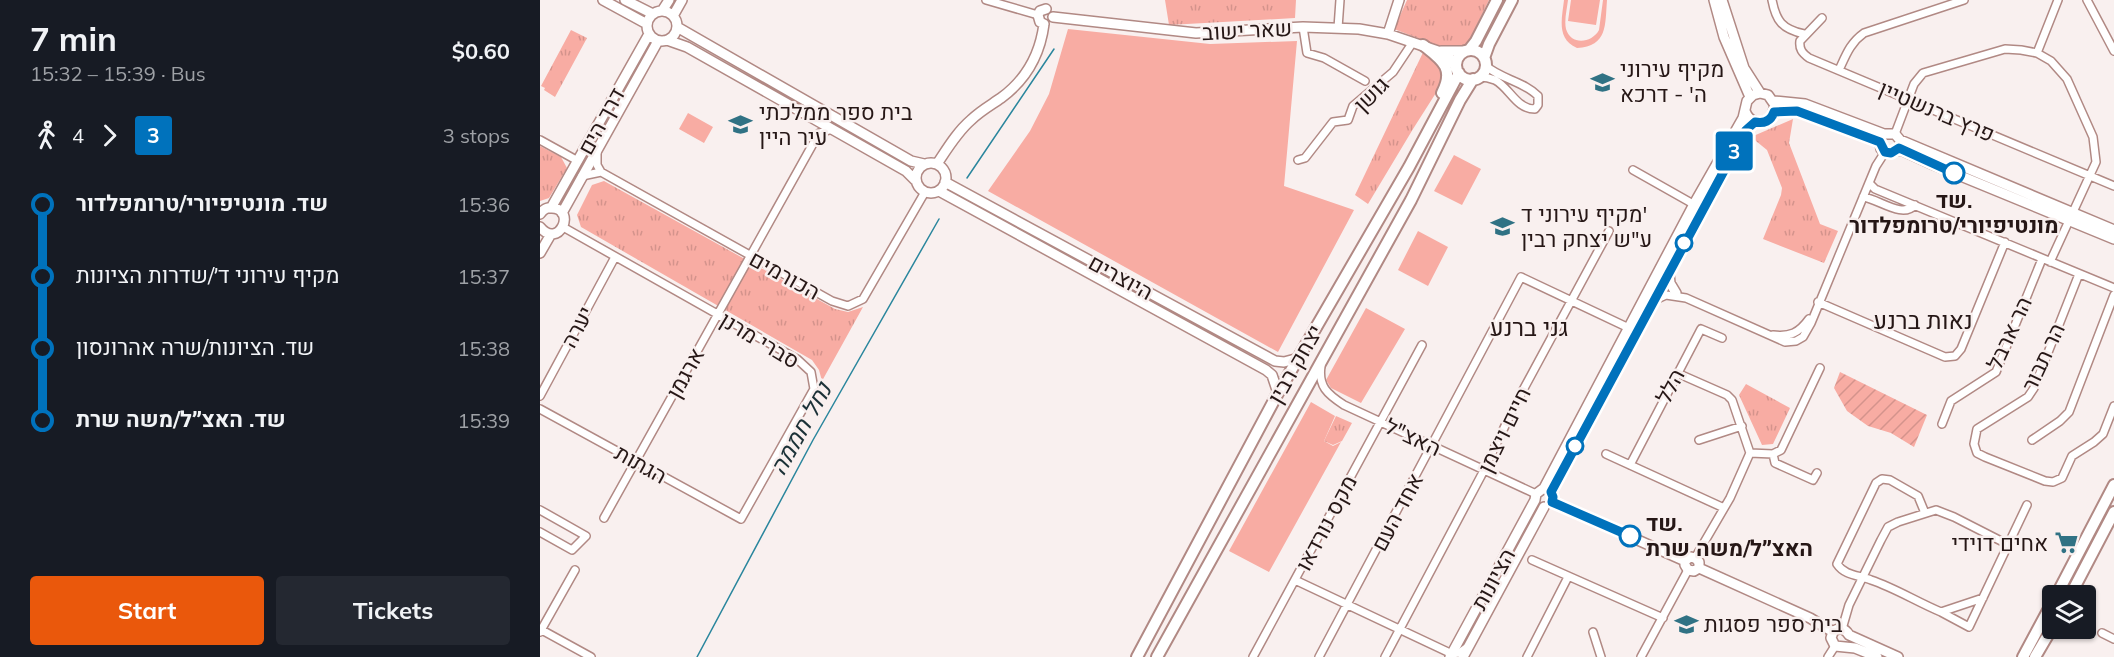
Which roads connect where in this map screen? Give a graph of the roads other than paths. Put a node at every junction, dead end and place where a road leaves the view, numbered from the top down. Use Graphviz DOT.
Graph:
graph roads {
  1 [pos="603,0"];
  2 [pos="625,0"];
  3 [pos="669,0"];
  4 [pos="681,0"];
  5 [pos="986,0"];
  6 [pos="1340,0"];
  7 [pos="1399,0"];
  8 [pos="1497,0"];
  9 [pos="1512,0"];
  10 [pos="1714,0"];
  11 [pos="1722,0"];
  12 [pos="1772,0"];
  13 [pos="1964,0"];
  14 [pos="2058,0"];
  15 [pos="2087,0"];
  16 [pos="1046,4"];
  17 [pos="657,13"];
  18 [pos="1038,15"];
  19 [pos="673,16"];
  20 [pos="1053,17"];
  21 [pos="1822,18"];
  22 [pos="1044,24"];
  23 [pos="677,27"];
  24 [pos="1303,27"];
  25 [pos="1338,28"];
  26 [pos="648,29"];
  27 [pos="1388,34"];
  28 [pos="1804,34"];
  29 [pos="663,40"];
  30 [pos="1418,44"];
  31 [pos="1438,51"];
  32 [pos="1467,51"];
  33 [pos="2114,51"];
  34 [pos="2037,54"];
  35 [pos="1485,62"];
  36 [pos="1458,70"];
  37 [pos="1839,70"];
  38 [pos="1477,78"];
  39 [pos="1365,81"];
  40 [pos="1527,88"];
  41 [pos="1760,93"];
  42 [pos="1750,97"];
  43 [pos="1515,99"];
  44 [pos="1908,99"];
  45 [pos="1773,101"];
  46 [pos="1745,111"];
  47 [pos="1774,112"];
  48 [pos="815,119"];
  49 [pos="1755,122"];
  50 [pos="833,129"];
  51 [pos="819,134"];
  52 [pos="1427,134"];
  53 [pos="1882,138"];
  54 [pos="540,140"];
  55 [pos="1898,141"];
  56 [pos="597,150"];
  57 [pos="1885,152"];
  58 [pos="1298,160"];
  59 [pos="578,161"];
  60 [pos="924,164"];
  61 [pos="938,164"];
  62 [pos="1633,170"];
  63 [pos="601,172"];
  64 [pos="2090,175"];
  65 [pos="582,176"];
  66 [pos="915,180"];
  67 [pos="945,182"];
  68 [pos="1869,183"];
  69 [pos="2114,186"];
  70 [pos="939,191"];
  71 [pos="925,192"];
  72 [pos="1863,197"];
  73 [pos="1915,206"];
  74 [pos="1698,207"];
  75 [pos="551,208"];
  76 [pos="562,213"];
  77 [pos="540,214"];
  78 [pos="2071,216"];
  79 [pos="540,227"];
  80 [pos="563,227"];
  81 [pos="2114,230"];
  82 [pos="1610,231"];
  83 [pos="551,234"];
  84 [pos="2114,239"];
  85 [pos="2005,242"];
  86 [pos="540,253"];
  87 [pos="750,256"];
  88 [pos="615,257"];
  89 [pos="2042,259"];
  90 [pos="2050,262"];
  91 [pos="1669,273"];
  92 [pos="2079,274"];
  93 [pos="2114,288"];
  94 [pos="1660,290"];
  95 [pos="1676,293"];
  96 [pos="2114,295"];
  97 [pos="1686,298"];
  98 [pos="1649,299"];
  99 [pos="1571,300"];
  100 [pos="1818,302"];
  101 [pos="717,314"];
  102 [pos="1632,330"];
  103 [pos="1722,338"];
  104 [pos="1422,345"];
  105 [pos="1299,358"];
  106 [pos="1323,358"];
  107 [pos="1820,368"];
  108 [pos="1677,373"];
  109 [pos="1278,393"];
  110 [pos="540,396"];
  111 [pos="2114,406"];
  112 [pos="540,409"];
  113 [pos="1380,422"];
  114 [pos="1942,424"];
  115 [pos="1742,426"];
  116 [pos="1699,440"];
  117 [pos="2032,440"];
  118 [pos="1432,446"];
  119 [pos="1750,453"];
  120 [pos="1605,454"];
  121 [pos="1773,454"];
  122 [pos="635,461"];
  123 [pos="1630,465"];
  124 [pos="1484,470"];
  125 [pos="1816,473"];
  126 [pos="2114,485"];
  127 [pos="1541,494"];
  128 [pos="1548,504"];
  129 [pos="2027,505"];
  130 [pos="1724,508"];
  131 [pos="540,510"];
  132 [pos="2114,512"];
  133 [pos="1925,513"];
  134 [pos="604,518"];
  135 [pos="741,519"];
  136 [pos="540,532"];
  137 [pos="2007,549"];
  138 [pos="1695,558"];
  139 [pos="1532,560"];
  140 [pos="1687,566"];
  141 [pos="1698,568"];
  142 [pos="575,570"];
  143 [pos="1568,577"];
  144 [pos="1862,578"];
  145 [pos="1295,580"];
  146 [pos="2062,585"];
  147 [pos="2076,585"];
  148 [pos="1983,598"];
  149 [pos="1348,605"];
  150 [pos="1941,612"];
  151 [pos="1663,618"];
  152 [pos="2042,622"];
  153 [pos="540,630"];
  154 [pos="1400,630"];
  155 [pos="1593,632"];
  156 [pos="1841,632"];
  157 [pos="2102,633"];
  158 [pos="2046,639"];
  159 [pos="2114,639"];
  160 [pos="1469,645"];
  161 [pos="1840,645"];
  162 [pos="1452,656"];
  163 [pos="591,657"];
  164 [pos="1137,657"];
  165 [pos="1157,657"];
  166 [pos="1253,657"];
  167 [pos="1319,657"];
  168 [pos="1385,657"];
  169 [pos="1462,657"];
  170 [pos="1527,657"];
  171 [pos="1601,657"];
  172 [pos="1641,657"];
  173 [pos="1828,657"];
  174 [pos="1877,657"];
  175 [pos="1898,657"];
  176 [pos="2023,657"];
  177 [pos="2035,657"];
  1 -- 26 [label="street"];
  2 -- 17 [label="street"];
  3 -- 17 [label="street"];
  4 -- 19 [label="street"];
  5 -- 18 [label="street"];
  6 -- 25 [label="street"];
  7 -- 27 [label="street"];
  8 -- 32 [label="main road"];
  9 -- 35 [label="main road"];
  10 -- 42 [label="street"];
  11 -- 41 [label="street"];
  12 -- 28 [label="street"];
  13 -- 37 [label="street"];
  14 -- 34 [label="street"];
  15 -- 33 [label="street"];
  16 -- 18 [label="street"];
  16 -- 20 [label="street"];
  17 -- 19 [label="street"];
  17 -- 26 [label="street"];
  18 -- 22 [label="street"];
  19 -- 23 [label="street"];
  20 -- 22 [label="street"];
  20 -- 24 [label="street, שאר ישוב"];
  21 -- 28 [label="street"];
  22 -- 61 [label="street"];
  23 -- 29 [label="street"];
  23 -- 60 [label="street"];
  24 -- 25 [label="street, שאר ישוב"];
  24 -- 39 [label="street, גושן"];
  25 -- 27 [label="street, שאר ישוב"];
  26 -- 29 [label="street"];
  26 -- 59 [label="street, דרך הים"];
  27 -- 30 [label="street, שאר ישוב"];
  28 -- 37 [label="street, פרץ ברנשטיין"];
  29 -- 48 [label="street"];
  29 -- 56 [label="street, דרך הים"];
  30 -- 31 [label="street, שאר ישוב"];
  30 -- 52 [label="main road"];
  30 -- 58 [label="street, גושן"];
  31 -- 32 [label="street, שאר ישוב"];
  31 -- 36 [label="street, שאר ישוב"];
  32 -- 35 [label="main road"];
  32 -- 36 [label="main road"];
  34 -- 44 [label="street"];
  34 -- 64 [label="street"];
  35 -- 38 [label="main road"];
  35 -- 40 [label="street"];
  36 -- 38 [label="main road"];
  36 -- 52 [label="main road, יצחק רבין"];
  37 -- 44 [label="street, פרץ ברנשטיין"];
  38 -- 43 [label="street"];
  38 -- 106 [label="main road, יצחק רבין"];
  40 -- 43 [label="street"];
  40 -- 43 [label="street"];
  41 -- 42 [label="street"];
  41 -- 45 [label="street"];
  42 -- 46 [label="street"];
  44 -- 55 [label="street"];
  44 -- 64 [label="street, פרץ ברנשטיין"];
  45 -- 47 [label="street"];
  45 -- 53 [label="street"];
  46 -- 49 [label="street"];
  46 -- 74 [label="street, הציונות"];
  47 -- 49 [label="street"];
  47 -- 53 [label="street"];
  48 -- 50 [label="street"];
  48 -- 51 [label="street"];
  49 -- 74 [label="street, הציונות"];
  50 -- 51 [label="street"];
  50 -- 66 [label="street"];
  51 -- 87 [label="street, ארגמן"];
  52 -- 105 [label="main road, יצחק רבין"];
  53 -- 55 [label="street"];
  53 -- 57 [label="street"];
  54 -- 59 [label="street"];
  55 -- 57 [label="street"];
  55 -- 78 [label="street"];
  56 -- 63 [label="street"];
  56 -- 65 [label="street, דרך הים"];
  57 -- 68 [label="street"];
  59 -- 75 [label="street, דרך הים"];
  60 -- 61 [label="street"];
  60 -- 66 [label="street"];
  61 -- 67 [label="street"];
  62 -- 74 [label="street"];
  63 -- 65 [label="street"];
  63 -- 87 [label="street, הכורמים"];
  64 -- 69 [label="street, פרץ ברנשטיין"];
  64 -- 78 [label="street"];
  65 -- 76 [label="street, דרך הים"];
  66 -- 71 [label="street"];
  67 -- 70 [label="street"];
  67 -- 105 [label="street, היוצרים"];
  68 -- 72 [label="street"];
  68 -- 73 [label="street"];
  70 -- 71 [label="street"];
  70 -- 109 [label="street, היוצרים"];
  71 -- 87 [label="street, הכורמים"];
  72 -- 73 [label="street"];
  72 -- 100 [label="street"];
  73 -- 85 [label="street"];
  74 -- 91 [label="street, הציונות"];
  74 -- 98 [label="street, הציונות"];
  75 -- 76 [label="street"];
  75 -- 77 [label="street"];
  76 -- 80 [label="street"];
  78 -- 81 [label="street"];
  78 -- 84 [label="street"];
  78 -- 90 [label="street"];
  79 -- 83 [label="street"];
  80 -- 83 [label="street"];
  80 -- 88 [label="street, סברי מרנן"];
  82 -- 99 [label="street, חיים ויצמן"];
  83 -- 86 [label="street"];
  85 -- 89 [label="street"];
  85 -- 100 [label="street"];
  87 -- 101 [label="street, ארגמן"];
  88 -- 101 [label="street, סברי מרנן"];
  88 -- 110 [label="street, יערה"];
  89 -- 90 [label="street"];
  89 -- 114 [label="street, הר ארבל"];
  90 -- 92 [label="street"];
  91 -- 94 [label="street, הציונות"];
  91 -- 95 [label="street"];
  92 -- 93 [label="street"];
  92 -- 111 [label="street, הר תבור"];
  94 -- 95 [label="street"];
  94 -- 98 [label="street, הציונות"];
  95 -- 97 [label="street"];
  96 -- 117 [label="street"];
  97 -- 98 [label="street"];
  97 -- 100 [label="street"];
  98 -- 102 [label="street, הציונות"];
  99 -- 102 [label="street, אחד העם"];
  99 -- 118 [label="street, אחד העם"];
  99 -- 124 [label="street, חיים ויצמן"];
  101 -- 122 [label="street, ארגמן"];
  101 -- 135 [label="street, סברי מרנן"];
  102 -- 127 [label="street, הציונות"];
  103 -- 108 [label="street, הלל"];
  104 -- 113 [label="street, מקס נורדאו"];
  105 -- 109 [label="main road, יצחק רבין"];
  106 -- 113 [label="street, האצ\"ל"];
  106 -- 165 [label="main road, יצחק רבין"];
  107 -- 121 [label="street"];
  108 -- 115 [label="street"];
  108 -- 123 [label="street, הלל"];
  109 -- 164 [label="main road, יצחק רבין"];
  112 -- 122 [label="street, הגתות"];
  113 -- 118 [label="street, האצ\"ל"];
  113 -- 145 [label="street, מקס נורדאו"];
  115 -- 116 [label="street"];
  115 -- 119 [label="street"];
  118 -- 124 [label="street, האצ\"ל"];
  118 -- 149 [label="street, אחד העם"];
  119 -- 121 [label="street"];
  119 -- 130 [label="street"];
  120 -- 123 [label="street"];
  121 -- 125 [label="street"];
  122 -- 134 [label="street, ארגמן"];
  122 -- 135 [label="street, הגתות"];
  123 -- 130 [label="street"];
  124 -- 127 [label="street, האצ\"ל"];
  124 -- 154 [label="street, חיים ויצמן"];
  126 -- 146 [label="main road"];
  127 -- 128 [label="street"];
  127 -- 128 [label="street"];
  127 -- 162 [label="street, הציונות"];
  128 -- 140 [label="street"];
  128 -- 160 [label="street, הציונות"];
  129 -- 137 [label="street"];
  130 -- 138 [label="street"];
  131 -- 136 [label="street"];
  132 -- 147 [label="main road"];
  133 -- 137 [label="street"];
  133 -- 144 [label="street"];
  133 -- 144 [label="street"];
  137 -- 148 [label="street"];
  138 -- 140 [label="street"];
  138 -- 141 [label="street"];
  139 -- 143 [label="street"];
  140 -- 141 [label="street"];
  140 -- 151 [label="street"];
  141 -- 156 [label="street"];
  142 -- 153 [label="street"];
  143 -- 151 [label="street"];
  143 -- 170 [label="street"];
  144 -- 150 [label="street"];
  144 -- 156 [label="street"];
  145 -- 149 [label="street, מקס נורדאו"];
  145 -- 166 [label="street"];
  148 -- 150 [label="street"];
  148 -- 150 [label="street"];
  149 -- 154 [label="street, מקס נורדאו"];
  149 -- 167 [label="street, אחד העם"];
  151 -- 172 [label="street"];
  152 -- 176 [label="main road"];
  153 -- 163 [label="street"];
  154 -- 162 [label="street, מקס נורדאו"];
  154 -- 168 [label="street, חיים ויצמן"];
  155 -- 171 [label="street"];
  156 -- 161 [label="street"];
  156 -- 161 [label="street"];
  156 -- 175 [label="street"];
  157 -- 159 [label="street"];
  158 -- 177 [label="main road"];
  160 -- 162 [label="street"];
  160 -- 169 [label="street, הציונות"];
  161 -- 173 [label="street"];
  161 -- 174 [label="street"];
}
